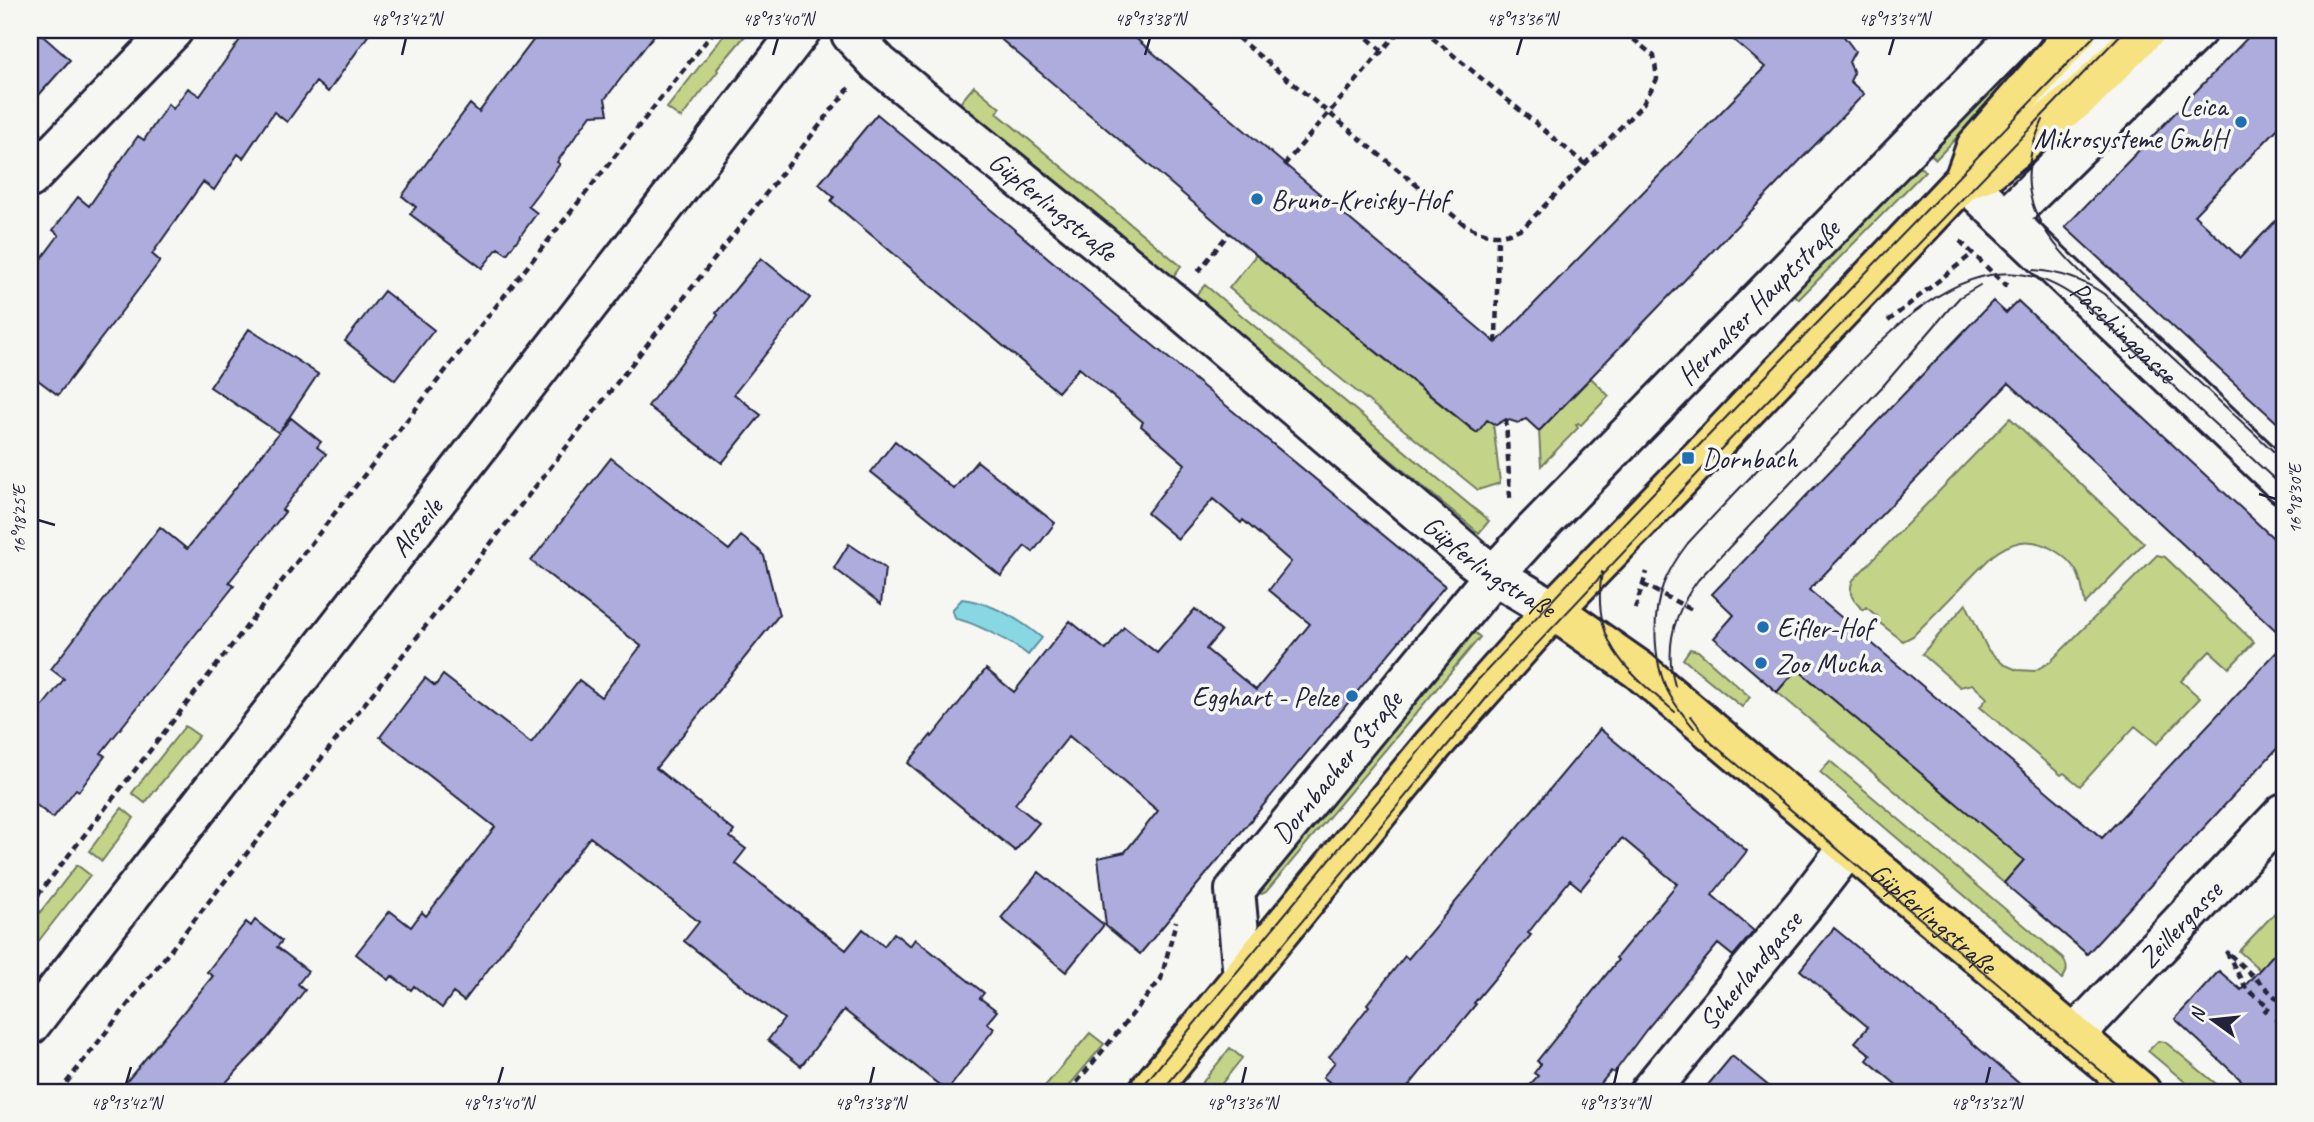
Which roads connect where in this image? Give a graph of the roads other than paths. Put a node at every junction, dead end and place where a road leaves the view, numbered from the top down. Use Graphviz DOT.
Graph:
graph roads {
  1 [pos="173,30"];
  2 [pos="801,30"];
  3 [pos="850,30"];
  4 [pos="2023,30"];
  5 [pos="2078,30"];
  6 [pos="2109,30"];
  7 [pos="2146,30"];
  8 [pos="2197,30"];
  9 [pos="30,178"];
  10 [pos="1964,180"];
  11 [pos="2006,219"];
  12 [pos="2284,484"];
  13 [pos="1494,575"];
  14 [pos="1553,610"];
  15 [pos="2284,813"];
  16 [pos="1849,846"];
  17 [pos="1244,977"];
  18 [pos="30,1025"];
  19 [pos="2074,1036"];
  20 [pos="1148,1092"];
  21 [pos="1649,1092"];
  22 [pos="2141,1092"];
  1 -- 9 [label="street"];
  2 -- 18 [label="street, Alszeile"];
  3 -- 13 [label="street, Güpferlingstraße"];
  4 -- 13 [label="street, Hernalser Hauptstraße"];
  5 -- 10 [label="main road"];
  6 -- 10 [label="street"];
  7 -- 10 [label="main road"];
  8 -- 11 [label="street"];
  10 -- 11 [label="street, Paschinggasse"];
  10 -- 14 [label="main road"];
  11 -- 12 [label="street, Paschinggasse"];
  13 -- 14 [label="street, Güpferlingstraße"];
  13 -- 17 [label="street, Dornbacher Straße"];
  14 -- 16 [label="main road, Güpferlingstraße"];
  14 -- 17 [label="main road"];
  15 -- 19 [label="street, Zeillergasse"];
  16 -- 19 [label="main road, Güpferlingstraße"];
  16 -- 21 [label="street, Scherlandgasse"];
  17 -- 20 [label="main road"];
  19 -- 22 [label="main road, Güpferlingstraße"];
}
